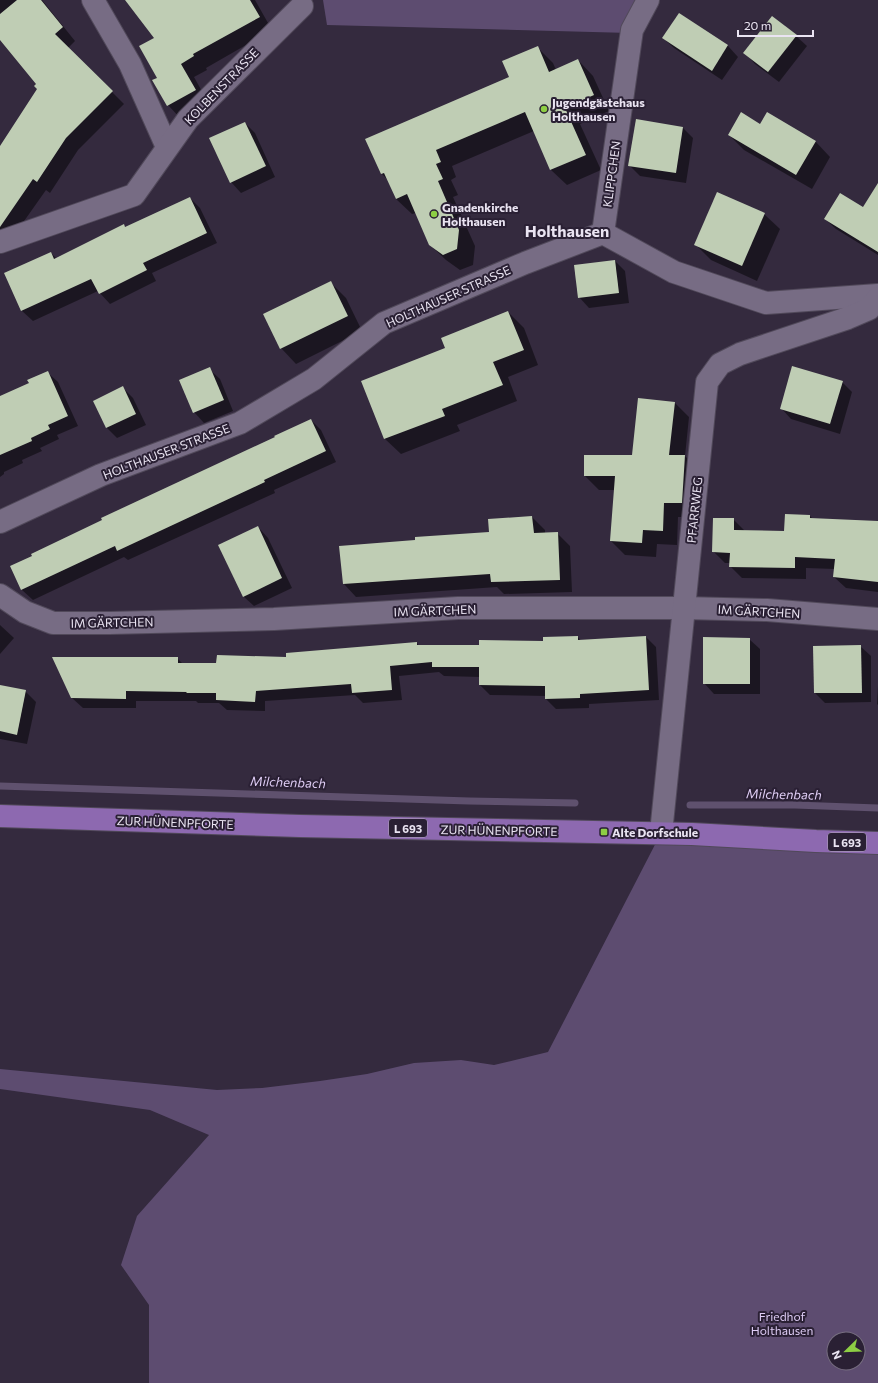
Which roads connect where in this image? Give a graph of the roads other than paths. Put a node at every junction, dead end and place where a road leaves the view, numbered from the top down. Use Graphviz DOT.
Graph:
graph roads {
  1 [pos="93,0"];
  2 [pos="648,0"];
  3 [pos="302,6"];
  4 [pos="167,147"];
  5 [pos="603,233"];
  6 [pos="0,242"];
  7 [pos="878,297"];
  8 [pos="0,522"];
  9 [pos="0,595"];
  10 [pos="684,608"];
  11 [pos="878,619"];
  12 [pos="0,816"];
  13 [pos="661,833"];
  14 [pos="878,843"];
  1 -- 4 [label="street"];
  2 -- 5 [label="street, KLIPPCHEN"];
  3 -- 4 [label="street, KOLBENSTRASSE"];
  4 -- 6 [label="street, KOLBENSTRASSE"];
  5 -- 7 [label="street"];
  5 -- 8 [label="street, HOLTHAUSER STRASSE"];
  7 -- 10 [label="street, PFARRWEG"];
  9 -- 10 [label="street, IM GÄRTCHEN"];
  10 -- 11 [label="street, IM GÄRTCHEN"];
  10 -- 13 [label="street, PFARRWEG"];
  12 -- 13 [label="main road, ZUR HÜNENPFORTE / L 693"];
  13 -- 14 [label="main road, ZUR HÜNENPFORTE / L 693"];
}
